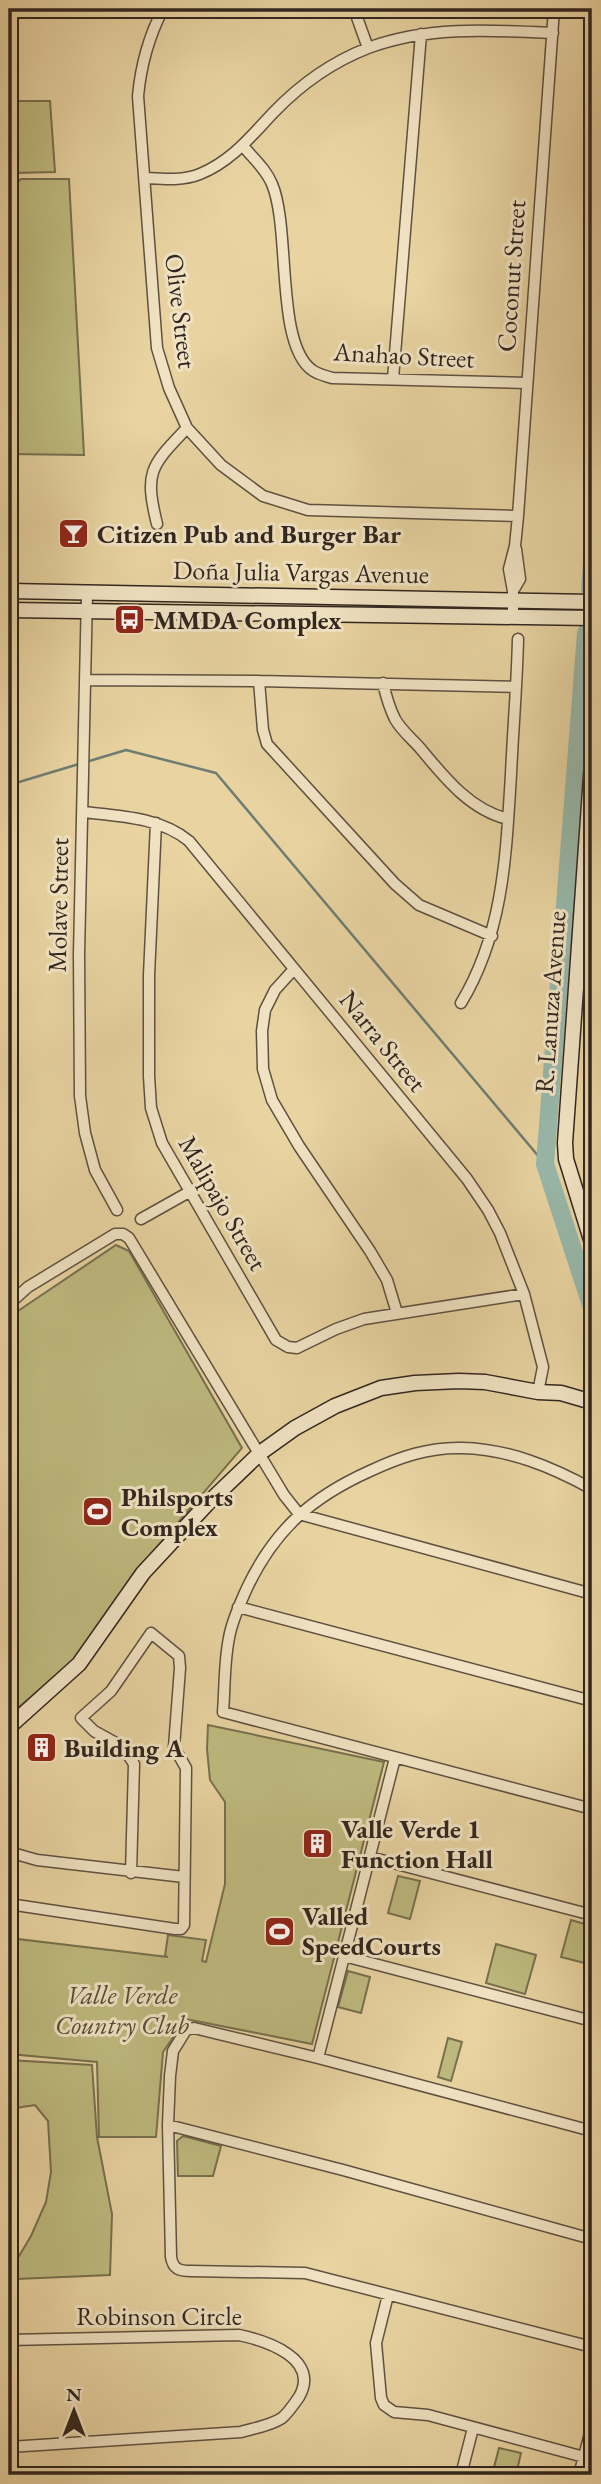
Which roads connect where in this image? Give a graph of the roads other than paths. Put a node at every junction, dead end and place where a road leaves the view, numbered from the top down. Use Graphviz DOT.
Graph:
graph roads {
  1 [pos="163,9"];
  2 [pos="354,9"];
  3 [pos="554,9"];
  4 [pos="553,33"];
  5 [pos="421,34"];
  6 [pos="368,48"];
  7 [pos="243,146"];
  8 [pos="146,178"];
  9 [pos="393,379"];
  10 [pos="526,383"];
  11 [pos="187,428"];
  12 [pos="518,516"];
  13 [pos="157,524"];
  14 [pos="9,591"];
  15 [pos="87,593"];
  16 [pos="513,595"];
  17 [pos="592,602"];
  18 [pos="9,610"];
  19 [pos="86,611"];
  20 [pos="513,617"];
  21 [pos="592,618"];
  22 [pos="517,639"];
  23 [pos="85,680"];
  24 [pos="259,681"];
  25 [pos="383,683"];
  26 [pos="516,687"];
  27 [pos="592,762"];
  28 [pos="83,812"];
  29 [pos="508,819"];
  30 [pos="156,823"];
  31 [pos="492,936"];
  32 [pos="585,967"];
  33 [pos="294,969"];
  34 [pos="461,1003"];
  35 [pos="189,1192"];
  36 [pos="117,1210"];
  37 [pos="141,1219"];
  38 [pos="592,1243"];
  39 [pos="28,1287"];
  40 [pos="9,1294"];
  41 [pos="524,1294"];
  42 [pos="9,1304"];
  43 [pos="397,1313"];
  44 [pos="542,1392"];
  45 [pos="592,1402"];
  46 [pos="592,1410"];
  47 [pos="260,1453"];
  48 [pos="592,1489"];
  49 [pos="299,1514"];
  50 [pos="592,1594"];
  51 [pos="238,1607"];
  52 [pos="592,1701"];
  53 [pos="9,1727"];
  54 [pos="395,1758"];
  55 [pos="592,1809"];
  56 [pos="9,1852"];
  57 [pos="370,1857"];
  58 [pos="131,1873"];
  59 [pos="184,1877"];
  60 [pos="9,1904"];
  61 [pos="592,1915"];
  62 [pos="344,1956"];
  63 [pos="592,2021"];
  64 [pos="318,2057"];
  65 [pos="168,2125"];
  66 [pos="592,2131"];
  67 [pos="592,2239"];
  68 [pos="388,2295"];
  69 [pos="9,2340"];
  70 [pos="592,2347"];
  71 [pos="592,2426"];
  72 [pos="473,2428"];
  73 [pos="9,2447"];
  74 [pos="584,2457"];
  75 [pos="461,2475"];
  76 [pos="579,2475"];
  1 -- 8 [label="street, Olive Street"];
  2 -- 6 [label="street"];
  3 -- 4 [label="street, Coconut Street"];
  4 -- 5 [label="street"];
  4 -- 10 [label="street, Coconut Street"];
  5 -- 6 [label="street"];
  5 -- 9 [label="street"];
  6 -- 7 [label="street"];
  7 -- 8 [label="street"];
  7 -- 9 [label="street, Anahao Street"];
  8 -- 11 [label="street, Olive Street"];
  9 -- 10 [label="street, Anahao Street"];
  10 -- 12 [label="street, Coconut Street"];
  11 -- 12 [label="street, Olive Street"];
  11 -- 13 [label="street"];
  12 -- 16 [label="street, Coconut Street"];
  14 -- 15 [label="main road, Doña Julia Vargas Avenue"];
  15 -- 16 [label="main road, Doña Julia Vargas Avenue"];
  15 -- 19 [label="street, Molave Street"];
  16 -- 17 [label="main road, Doña Julia Vargas Avenue"];
  16 -- 20 [label="street, Coconut Street"];
  18 -- 19 [label="main road, Doña Julia Vargas Avenue"];
  19 -- 20 [label="main road, Doña Julia Vargas Avenue"];
  19 -- 23 [label="street, Molave Street"];
  20 -- 21 [label="main road, Doña Julia Vargas Avenue"];
  22 -- 26 [label="street"];
  23 -- 24 [label="street"];
  23 -- 28 [label="street, Molave Street"];
  24 -- 25 [label="street"];
  24 -- 31 [label="street"];
  25 -- 26 [label="street"];
  25 -- 29 [label="street"];
  26 -- 29 [label="street"];
  27 -- 32 [label="main road, R. Lanuza Avenue"];
  28 -- 30 [label="street, Narra Street"];
  28 -- 36 [label="street, Molave Street"];
  29 -- 31 [label="street"];
  30 -- 33 [label="street, Narra Street"];
  30 -- 35 [label="street, Malipajo Street"];
  31 -- 34 [label="street"];
  32 -- 38 [label="main road, R. Lanuza Avenue"];
  33 -- 41 [label="street, Narra Street"];
  33 -- 43 [label="street"];
  35 -- 37 [label="street"];
  35 -- 43 [label="street, Malipajo Street"];
  39 -- 40 [label="street"];
  39 -- 42 [label="street"];
  39 -- 47 [label="street"];
  41 -- 43 [label="street, Malipajo Street"];
  41 -- 44 [label="street, Narra Street"];
  44 -- 45 [label="main road"];
  44 -- 46 [label="main road"];
  44 -- 47 [label="main road"];
  47 -- 49 [label="street"];
  47 -- 53 [label="main road"];
  48 -- 49 [label="street"];
  49 -- 50 [label="street"];
  49 -- 51 [label="street"];
  51 -- 52 [label="street"];
  51 -- 54 [label="street"];
  54 -- 55 [label="street"];
  54 -- 57 [label="street"];
  56 -- 58 [label="street"];
  57 -- 61 [label="street"];
  57 -- 62 [label="street"];
  58 -- 59 [label="street"];
  58 -- 59 [label="street"];
  59 -- 60 [label="street"];
  62 -- 63 [label="street"];
  62 -- 64 [label="street"];
  64 -- 65 [label="street"];
  64 -- 66 [label="street"];
  65 -- 67 [label="street"];
  65 -- 68 [label="street"];
  68 -- 70 [label="street"];
  68 -- 72 [label="street"];
  69 -- 73 [label="street, Robinson Circle"];
  71 -- 74 [label="street"];
  72 -- 74 [label="street"];
  72 -- 75 [label="street"];
  74 -- 76 [label="street"];
}
